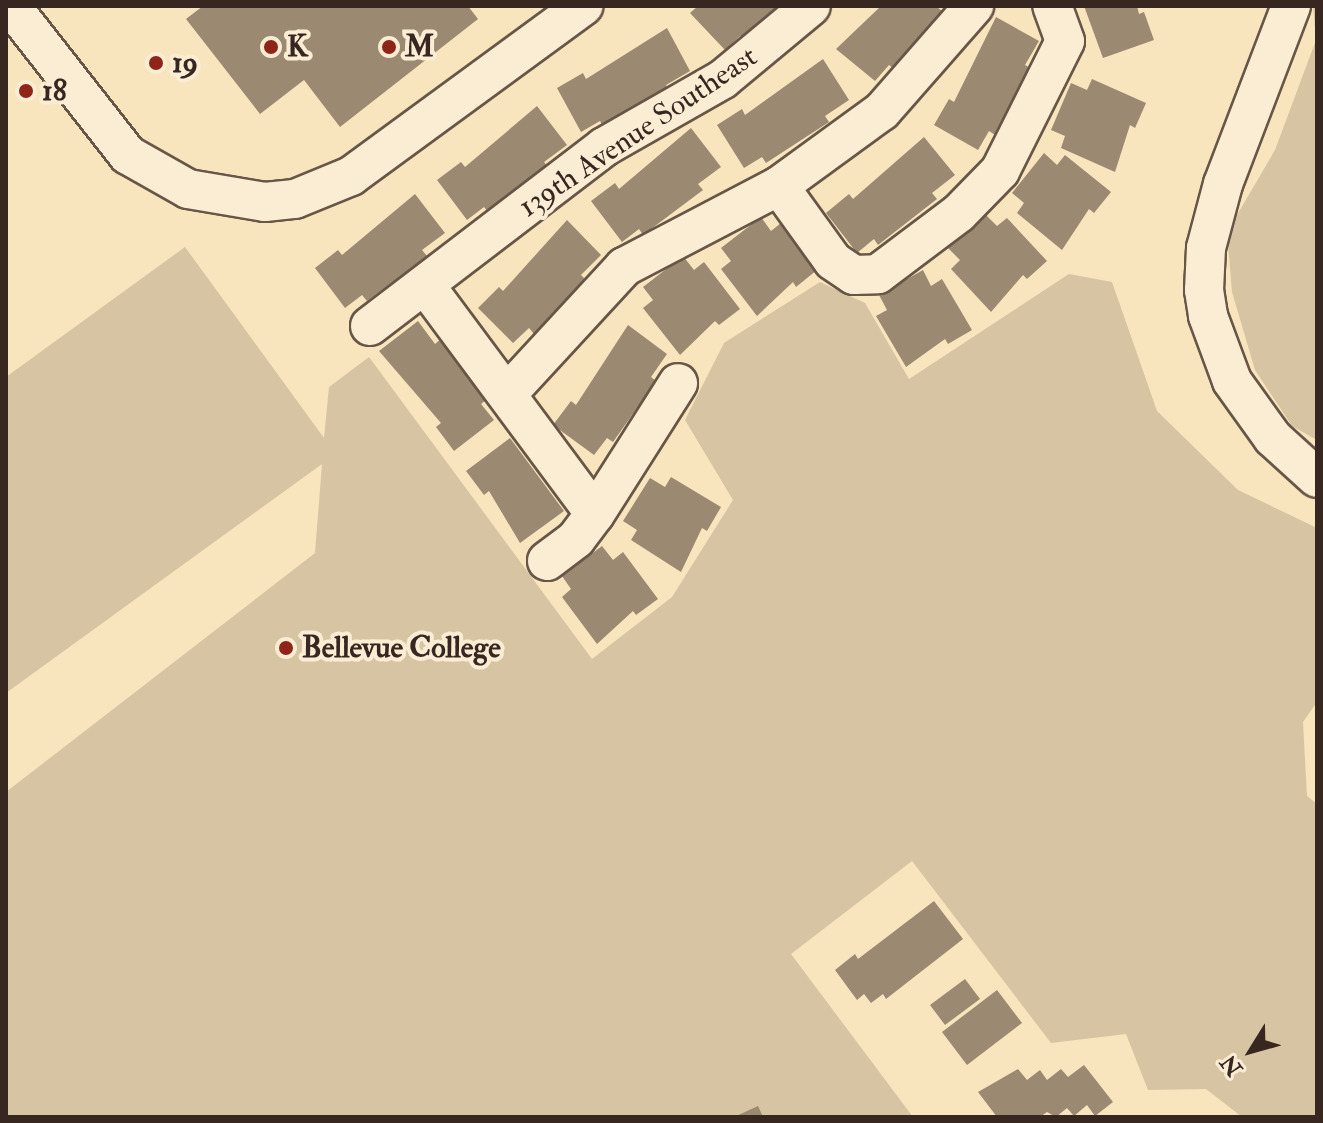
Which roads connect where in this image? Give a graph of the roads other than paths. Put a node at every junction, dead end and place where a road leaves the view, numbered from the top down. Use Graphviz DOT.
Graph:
graph roads {
  1 [pos="11,6"];
  2 [pos="583,6"];
  3 [pos="811,6"];
  4 [pos="974,6"];
  5 [pos="1052,6"];
  6 [pos="1291,6"];
  7 [pos="779,186"];
  8 [pos="425,285"];
  9 [pos="370,326"];
  10 [pos="678,383"];
  11 [pos="507,394"];
  12 [pos="1317,478"];
  13 [pos="595,514"];
  14 [pos="547,561"];
  1 -- 2 [label="street"];
  3 -- 8 [label="street, 139th Avenue Southeast"];
  4 -- 7 [label="street"];
  5 -- 7 [label="street"];
  6 -- 12 [label="street"];
  7 -- 11 [label="street"];
  8 -- 9 [label="street, 139th Avenue Southeast"];
  8 -- 11 [label="street"];
  10 -- 13 [label="street"];
  11 -- 13 [label="street"];
  13 -- 14 [label="street"];
}
